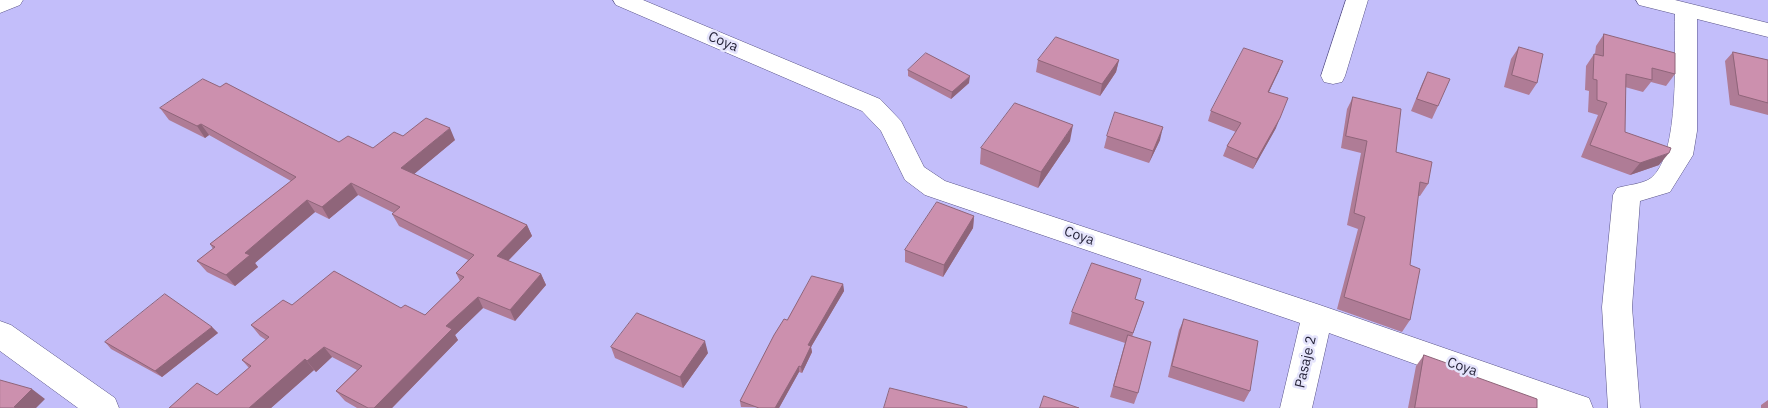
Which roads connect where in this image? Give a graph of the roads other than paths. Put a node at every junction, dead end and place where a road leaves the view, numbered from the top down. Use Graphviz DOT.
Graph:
graph roads {
  1 [pos="12,0"];
  2 [pos="624,0"];
  3 [pos="1357,0"];
  4 [pos="1647,0"];
  5 [pos="0,6"];
  6 [pos="1686,9"];
  7 [pos="1768,30"];
  8 [pos="1333,76"];
  9 [pos="1317,316"];
  10 [pos="0,334"];
  11 [pos="103,408"];
  12 [pos="1296,408"];
  13 [pos="1577,408"];
  14 [pos="1624,408"];
  1 -- 5 [label="street"];
  2 -- 9 [label="street, Coya"];
  3 -- 8 [label="street"];
  4 -- 6 [label="street"];
  6 -- 7 [label="street"];
  6 -- 14 [label="street"];
  9 -- 12 [label="street, Pasaje 2"];
  9 -- 13 [label="street, Coya"];
  10 -- 11 [label="street"];
}
